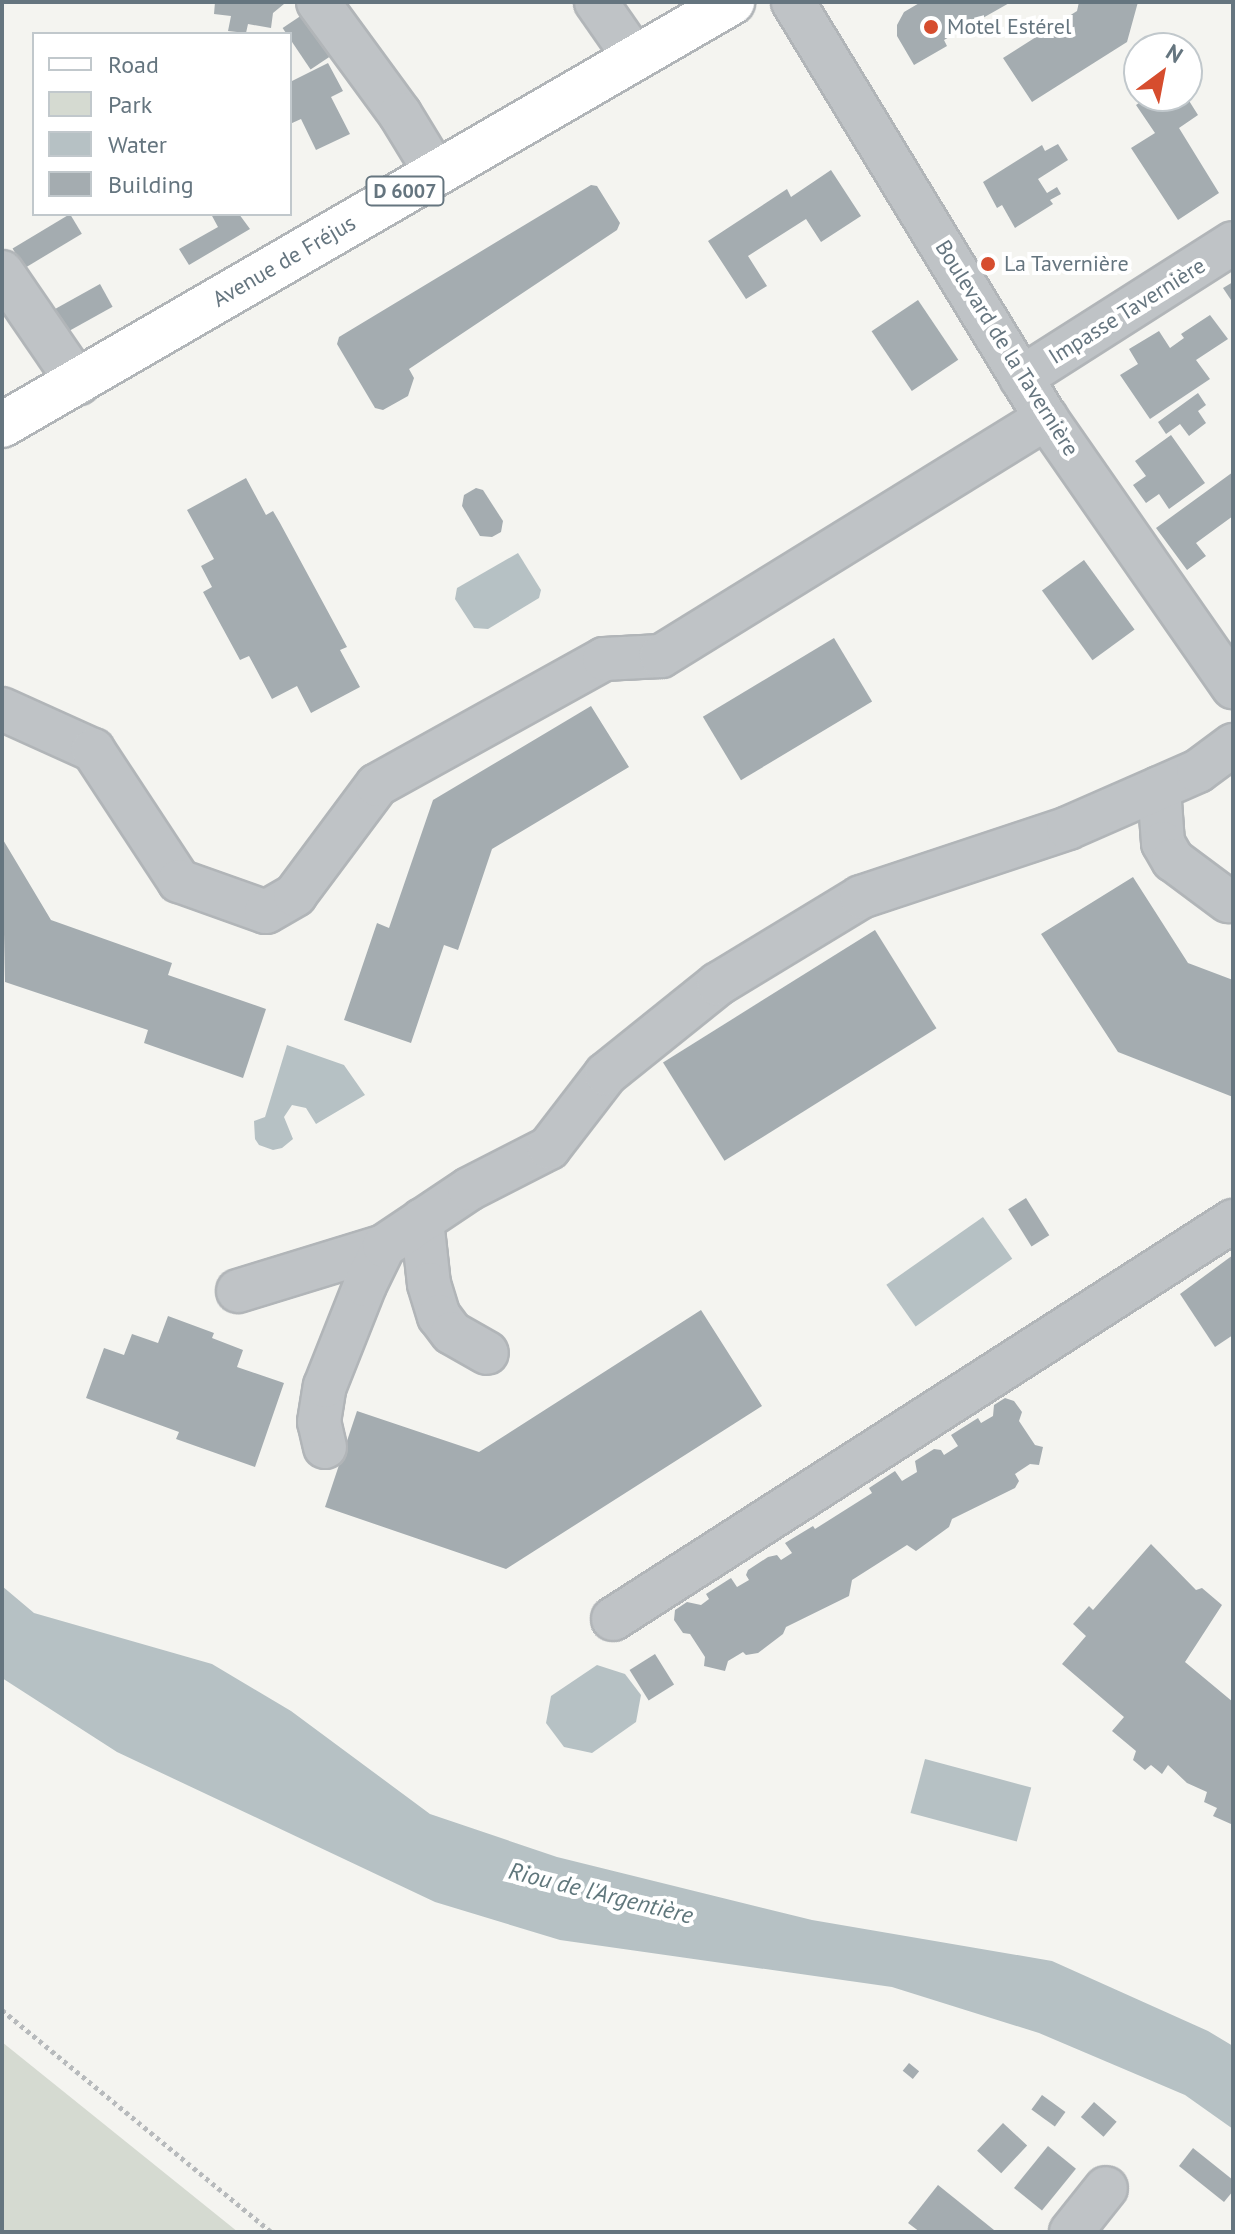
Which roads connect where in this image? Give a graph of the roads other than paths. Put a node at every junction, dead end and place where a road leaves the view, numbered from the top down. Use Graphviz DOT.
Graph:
graph roads {
  1 [pos="318,2"];
  2 [pos="596,2"];
  3 [pos="732,2"];
  4 [pos="793,2"];
  5 [pos="635,58"];
  6 [pos="436,173"];
  7 [pos="1233,243"];
  8 [pos="2,272"];
  9 [pos="1021,378"];
  10 [pos="78,383"];
  11 [pos="1046,418"];
  12 [pos="2,425"];
  13 [pos="1233,687"];
  14 [pos="2,709"];
  15 [pos="1233,745"];
  16 [pos="1159,788"];
  17 [pos="1228,901"];
  18 [pos="422,1220"];
  19 [pos="1233,1221"];
  20 [pos="384,1246"];
  21 [pos="238,1291"];
  22 [pos="487,1353"];
  23 [pos="325,1447"];
  24 [pos="613,1619"];
  25 [pos="1106,2188"];
  26 [pos="1071,2232"];
  1 -- 6 [label="street"];
  2 -- 5 [label="street"];
  3 -- 5 [label="main road, Avenue de Fréjus / D 6007"];
  4 -- 9 [label="street, Boulevard de la Tavernière"];
  5 -- 6 [label="main road, Avenue de Fréjus / D 6007"];
  6 -- 10 [label="main road, Avenue de Fréjus / D 6007"];
  7 -- 9 [label="street, Impasse Tavernière"];
  8 -- 10 [label="street"];
  9 -- 11 [label="street, Boulevard de la Tavernière"];
  10 -- 12 [label="main road, Avenue de Fréjus / D 6007"];
  11 -- 13 [label="street, Boulevard de la Tavernière"];
  11 -- 14 [label="street"];
  15 -- 16 [label="street"];
  16 -- 17 [label="street"];
  16 -- 18 [label="street"];
  18 -- 20 [label="street"];
  18 -- 22 [label="street"];
  19 -- 24 [label="street"];
  20 -- 21 [label="street"];
  20 -- 23 [label="street"];
  25 -- 26 [label="street"];
}
